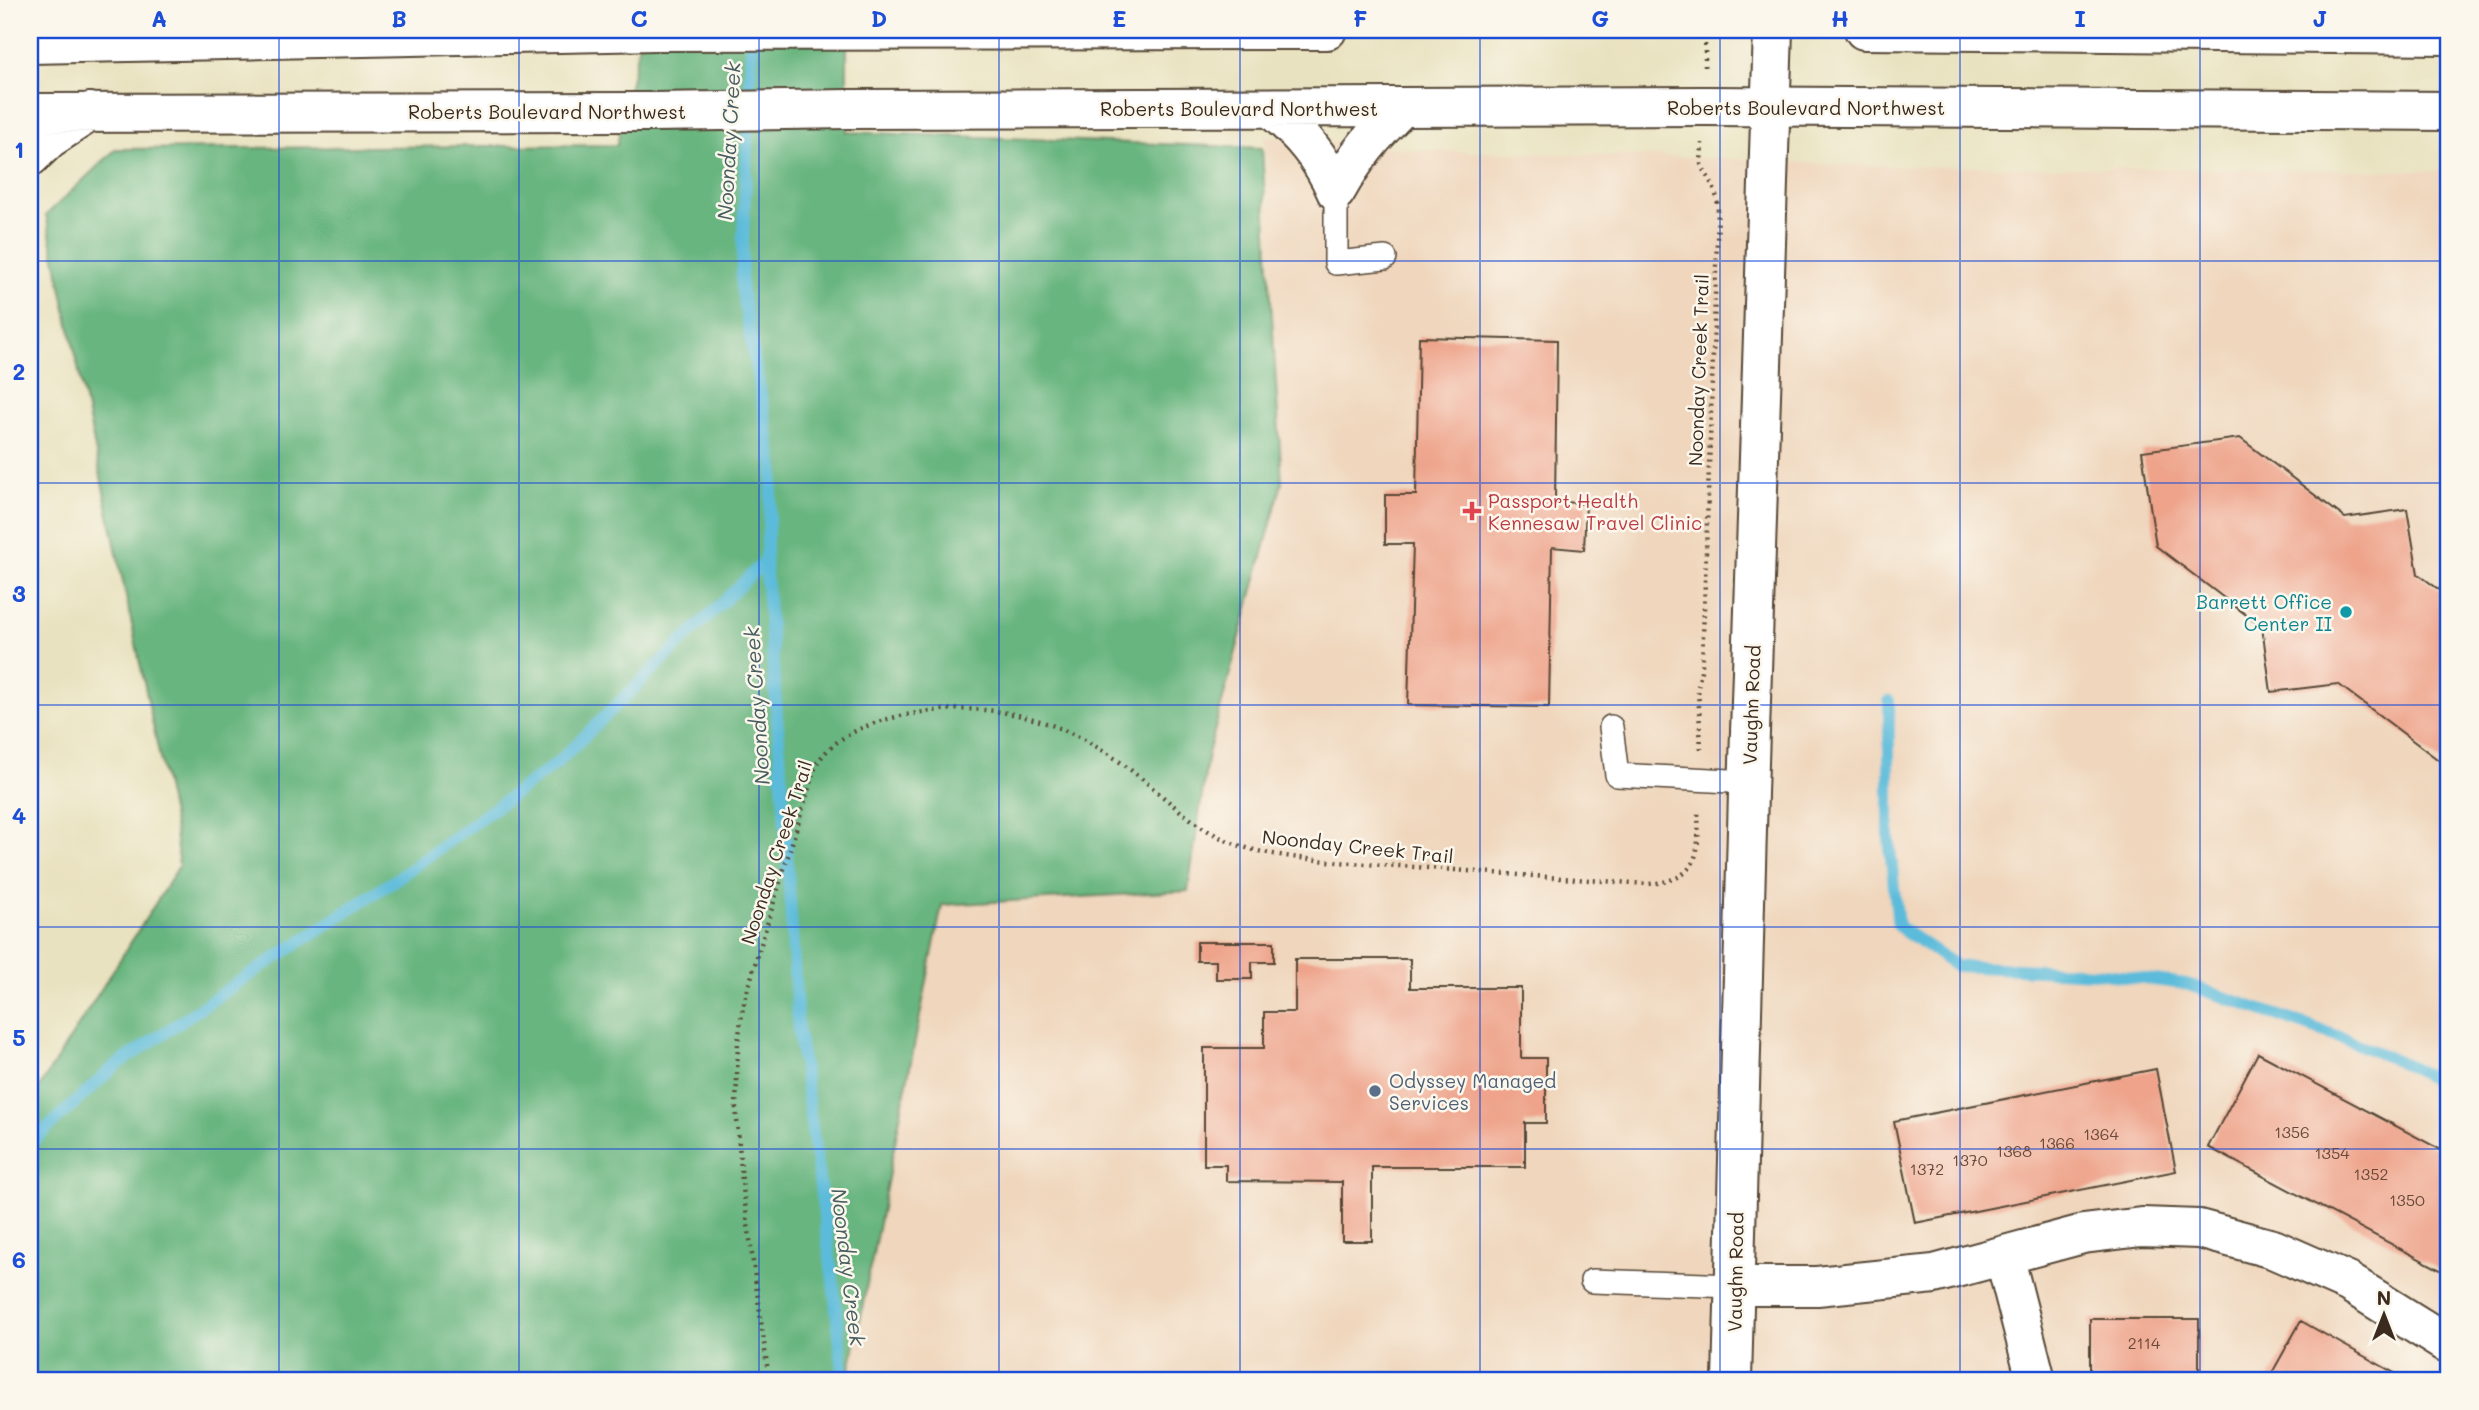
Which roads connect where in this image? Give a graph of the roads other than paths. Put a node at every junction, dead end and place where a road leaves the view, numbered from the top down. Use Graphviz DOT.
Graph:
graph roads {
  1 [pos="1327,30"];
  2 [pos="1773,30"];
  3 [pos="1864,30"];
  4 [pos="848,31"];
  5 [pos="2449,35"];
  6 [pos="94,36"];
  7 [pos="30,44"];
  8 [pos="1771,106"];
  9 [pos="1402,107"];
  10 [pos="1271,108"];
  11 [pos="2449,111"];
  12 [pos="90,112"];
  13 [pos="30,113"];
  14 [pos="30,157"];
  15 [pos="1336,191"];
  16 [pos="1385,258"];
  17 [pos="1611,727"];
  18 [pos="1749,782"];
  19 [pos="2004,1255"];
  20 [pos="1592,1281"];
  21 [pos="1734,1286"];
  22 [pos="2449,1345"];
  23 [pos="1732,1380"];
  24 [pos="2036,1380"];
  1 -- 4 [label="street"];
  2 -- 8 [label="street, Vaughn Road"];
  3 -- 5 [label="street"];
  4 -- 6 [label="street"];
  6 -- 7 [label="street"];
  8 -- 9 [label="street, Roberts Boulevard Northwest"];
  8 -- 11 [label="street, Roberts Boulevard Northwest"];
  8 -- 18 [label="street, Vaughn Road"];
  9 -- 10 [label="street, Roberts Boulevard Northwest"];
  9 -- 15 [label="street"];
  10 -- 12 [label="street, Roberts Boulevard Northwest"];
  10 -- 15 [label="street"];
  12 -- 13 [label="street, Roberts Boulevard Northwest"];
  12 -- 14 [label="street"];
  15 -- 16 [label="lane"];
  17 -- 18 [label="lane"];
  18 -- 21 [label="street, Vaughn Road"];
  19 -- 21 [label="street"];
  19 -- 22 [label="street"];
  19 -- 24 [label="street"];
  20 -- 21 [label="lane"];
  21 -- 23 [label="street, Vaughn Road"];
}
